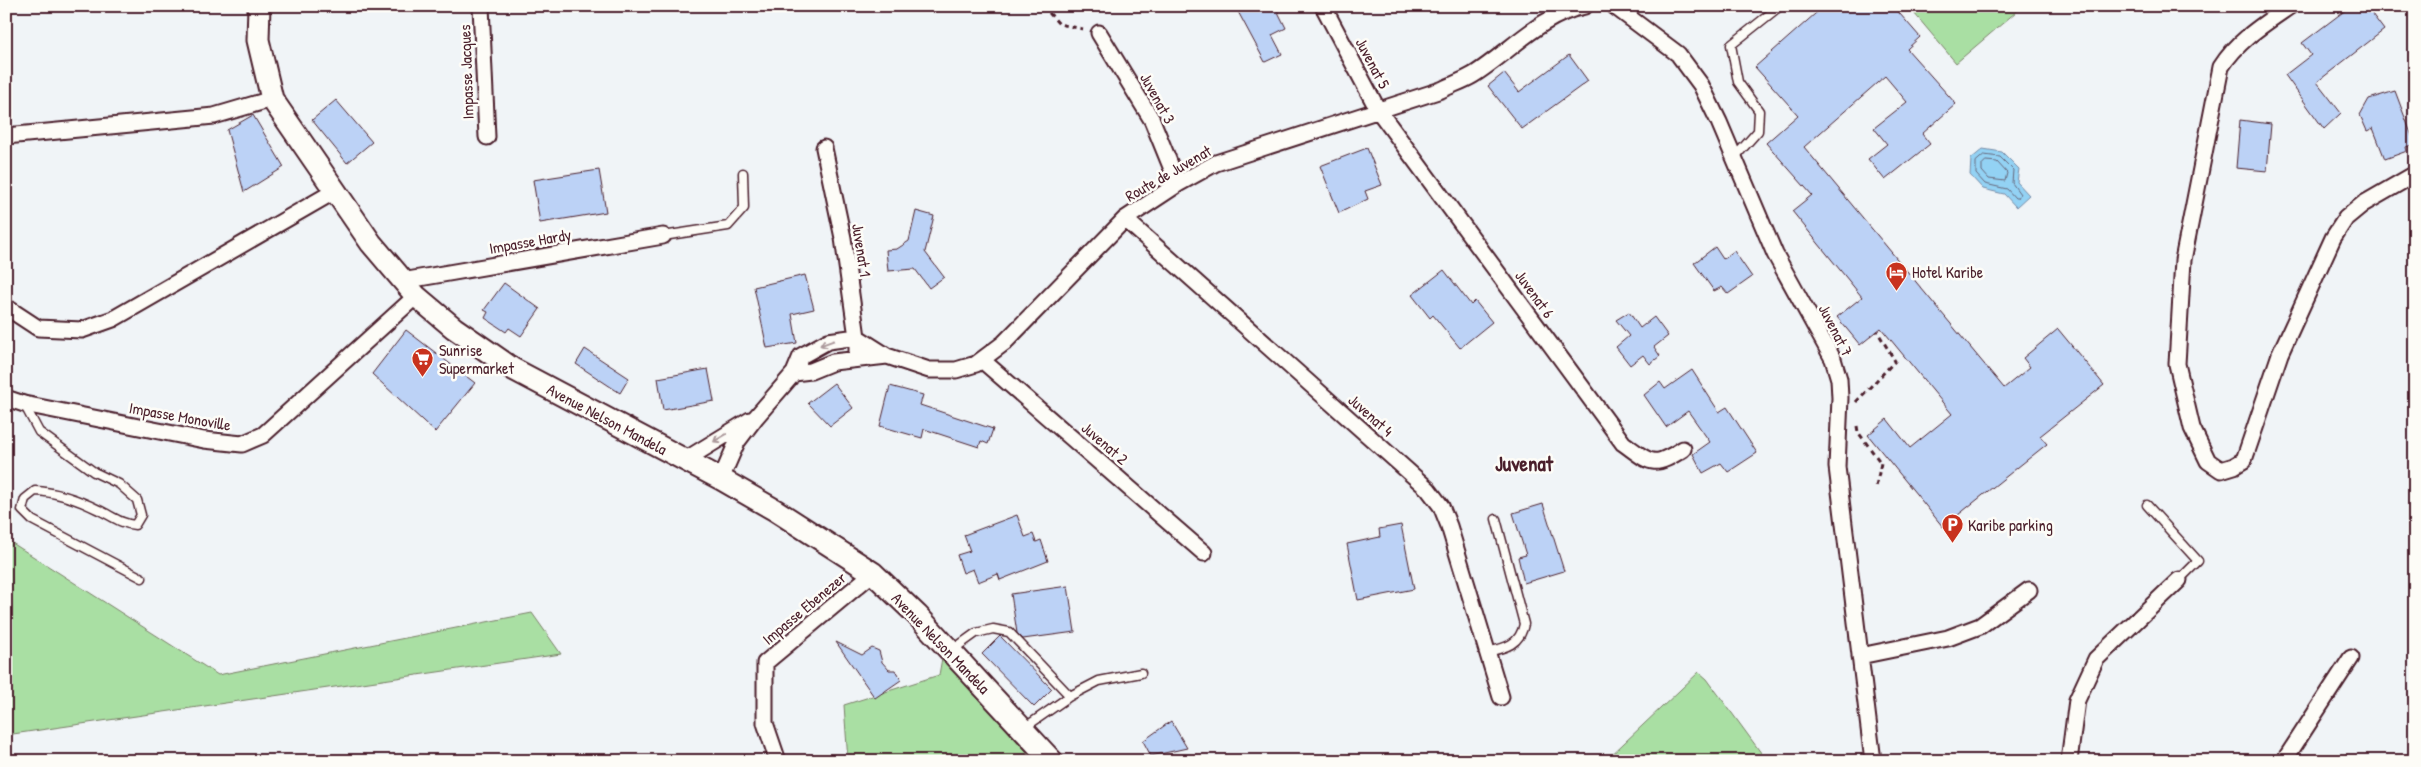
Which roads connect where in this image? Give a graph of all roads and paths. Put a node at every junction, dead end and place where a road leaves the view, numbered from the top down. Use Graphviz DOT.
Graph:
graph roads {
  1 [pos="259,6"];
  2 [pos="481,6"];
  3 [pos="915,6"];
  4 [pos="1043,6"];
  5 [pos="1322,6"];
  6 [pos="1585,6"];
  7 [pos="1614,6"];
  8 [pos="1780,6"];
  9 [pos="2290,6"];
  10 [pos="910,10"];
  11 [pos="1099,32"];
  12 [pos="272,99"];
  13 [pos="1378,110"];
  14 [pos="6,136"];
  15 [pos="486,137"];
  16 [pos="824,148"];
  17 [pos="1734,158"];
  18 [pos="743,173"];
  19 [pos="2415,174"];
  20 [pos="1178,184"];
  21 [pos="335,191"];
  22 [pos="1125,219"];
  23 [pos="663,236"];
  24 [pos="409,288"];
  25 [pos="6,307"];
  26 [pos="1877,331"];
  27 [pos="857,337"];
  28 [pos="887,356"];
  29 [pos="857,358"];
  30 [pos="982,361"];
  31 [pos="794,373"];
  32 [pos="6,398"];
  33 [pos="1856,403"];
  34 [pos="24,404"];
  35 [pos="756,417"];
  36 [pos="1857,422"];
  37 [pos="1683,449"];
  38 [pos="685,460"];
  39 [pos="721,479"];
  40 [pos="1876,487"];
  41 [pos="2147,505"];
  42 [pos="1496,519"];
  43 [pos="1204,552"];
  44 [pos="873,573"];
  45 [pos="142,578"];
  46 [pos="2179,580"];
  47 [pos="2029,590"];
  48 [pos="950,652"];
  49 [pos="1487,652"];
  50 [pos="1860,656"];
  51 [pos="2352,658"];
  52 [pos="1141,673"];
  53 [pos="1070,696"];
  54 [pos="1501,697"];
  55 [pos="1022,729"];
  56 [pos="778,761"];
  57 [pos="1052,761"];
  58 [pos="1873,761"];
  59 [pos="2069,761"];
  60 [pos="2284,761"];
  1 -- 12 [label="street, Avenue Nelson Mandela"];
  2 -- 15 [label="street, Impasse Jacques"];
  3 -- 10 [label="path"];
  4 -- 11 [label="path"];
  5 -- 13 [label="street, Juvenat 5"];
  6 -- 13 [label="street, Route de Juvenat"];
  7 -- 17 [label="street, Juvenat 7"];
  8 -- 17 [label="lane"];
  9 -- 19 [label="street"];
  11 -- 20 [label="street, Juvenat 3"];
  12 -- 14 [label="street"];
  12 -- 21 [label="street, Avenue Nelson Mandela"];
  13 -- 20 [label="street, Route de Juvenat"];
  13 -- 37 [label="street, Juvenat 6"];
  16 -- 27 [label="street, Juvenat 1"];
  17 -- 50 [label="street, Juvenat 7"];
  18 -- 23 [label="lane"];
  20 -- 22 [label="street, Route de Juvenat"];
  21 -- 24 [label="street, Avenue Nelson Mandela"];
  21 -- 25 [label="street"];
  22 -- 30 [label="street, Route de Juvenat"];
  22 -- 49 [label="street, Juvenat 4"];
  23 -- 24 [label="street, Impasse Hardy"];
  24 -- 34 [label="street, Impasse Monoville"];
  24 -- 38 [label="street, Avenue Nelson Mandela"];
  26 -- 33 [label="path"];
  27 -- 28 [label="street, Route de Juvenat"];
  27 -- 29 [label="street, Juvenat 1"];
  27 -- 31 [label="street, one-way"];
  28 -- 29 [label="street, Route de Juvenat"];
  28 -- 30 [label="street, Route de Juvenat"];
  29 -- 31 [label="street, Route de Juvenat"];
  30 -- 43 [label="street, Juvenat 2"];
  31 -- 35 [label="street"];
  32 -- 34 [label="street, Impasse Monoville"];
  34 -- 45 [label="lane"];
  35 -- 38 [label="street, one-way"];
  35 -- 39 [label="street"];
  36 -- 40 [label="path"];
  38 -- 39 [label="street, Avenue Nelson Mandela"];
  39 -- 44 [label="street, Avenue Nelson Mandela"];
  41 -- 46 [label="lane"];
  42 -- 49 [label="lane"];
  44 -- 48 [label="street, Avenue Nelson Mandela"];
  44 -- 56 [label="street, Impasse Ebenezer"];
  46 -- 59 [label="street"];
  47 -- 50 [label="street"];
  48 -- 53 [label="lane"];
  48 -- 55 [label="street, Avenue Nelson Mandela"];
  49 -- 54 [label="street, Juvenat 4"];
  50 -- 58 [label="street, Juvenat 7"];
  51 -- 60 [label="street"];
  52 -- 53 [label="lane"];
  53 -- 55 [label="lane"];
  55 -- 57 [label="street, Avenue Nelson Mandela"];
}
